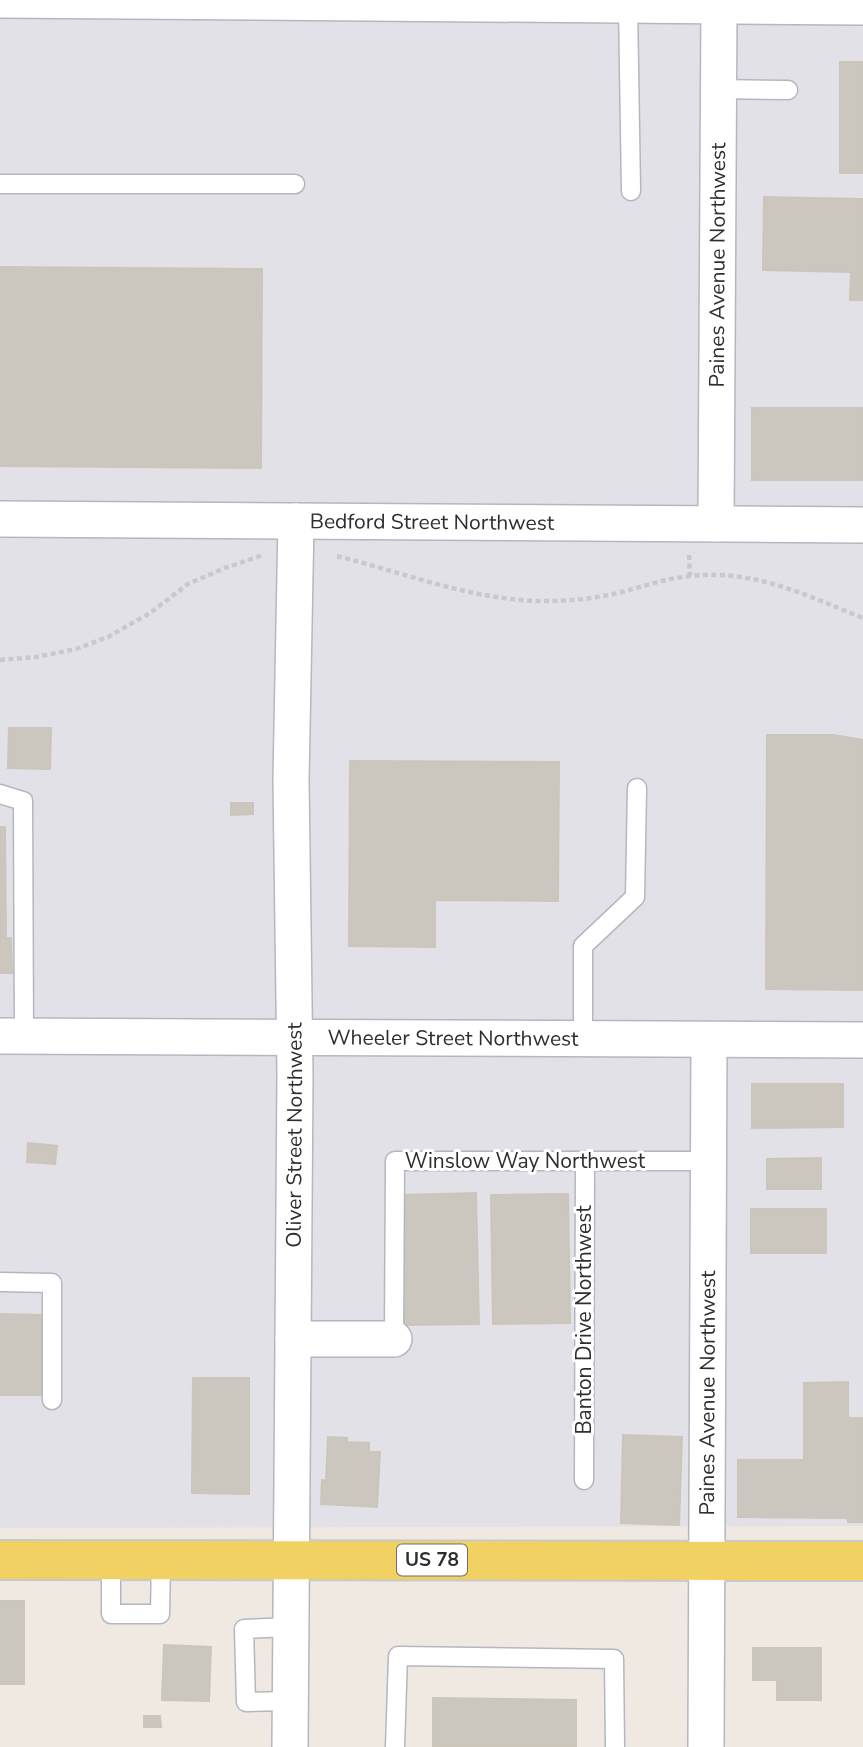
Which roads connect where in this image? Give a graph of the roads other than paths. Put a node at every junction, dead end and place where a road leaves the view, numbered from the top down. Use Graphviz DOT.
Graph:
graph roads {
  1 [pos="0,0"];
  2 [pos="76,0"];
  3 [pos="628,5"];
  4 [pos="854,5"];
  5 [pos="719,6"];
  6 [pos="718,89"];
  7 [pos="788,90"];
  8 [pos="0,184"];
  9 [pos="295,184"];
  10 [pos="631,191"];
  11 [pos="0,519"];
  12 [pos="296,521"];
  13 [pos="716,524"];
  14 [pos="863,525"];
  15 [pos="637,789"];
  16 [pos="0,794"];
  17 [pos="12,1036"];
  18 [pos="295,1038"];
  19 [pos="583,1039"];
  20 [pos="709,1040"];
  21 [pos="863,1040"];
  22 [pos="585,1161"];
  23 [pos="708,1161"];
  24 [pos="0,1282"];
  25 [pos="293,1339"];
  26 [pos="394,1339"];
  27 [pos="52,1400"];
  28 [pos="584,1480"];
  29 [pos="0,1560"];
  30 [pos="111,1560"];
  31 [pos="161,1560"];
  32 [pos="291,1560"];
  33 [pos="706,1560"];
  34 [pos="863,1561"];
  35 [pos="291,1627"];
  36 [pos="290,1702"];
  37 [pos="290,1747"];
  38 [pos="395,1747"];
  39 [pos="615,1747"];
  40 [pos="706,1747"];
  1 -- 2 [label="street"];
  2 -- 3 [label="street"];
  3 -- 5 [label="street"];
  3 -- 10 [label="lane"];
  4 -- 5 [label="street"];
  5 -- 6 [label="street, Paines Avenue Northwest"];
  6 -- 7 [label="lane"];
  6 -- 13 [label="street, Paines Avenue Northwest"];
  8 -- 9 [label="lane"];
  11 -- 12 [label="street, Bedford Street Northwest"];
  12 -- 13 [label="street, Bedford Street Northwest"];
  12 -- 18 [label="street, Oliver Street Northwest"];
  13 -- 14 [label="street, Bedford Street Northwest"];
  15 -- 19 [label="lane"];
  16 -- 17 [label="lane"];
  17 -- 18 [label="street, Wheeler Street Northwest"];
  18 -- 19 [label="street, Wheeler Street Northwest"];
  18 -- 25 [label="street, Oliver Street Northwest"];
  19 -- 20 [label="street, Wheeler Street Northwest"];
  20 -- 21 [label="street, Wheeler Street Northwest"];
  20 -- 23 [label="street, Paines Avenue Northwest"];
  22 -- 23 [label="lane, Winslow Way Northwest"];
  22 -- 26 [label="lane, Winslow Way Northwest"];
  22 -- 28 [label="lane, Banton Drive Northwest"];
  23 -- 33 [label="street, Paines Avenue Northwest"];
  24 -- 27 [label="lane"];
  25 -- 26 [label="street"];
  25 -- 32 [label="street, Oliver Street Northwest"];
  29 -- 30 [label="main road, US 78"];
  30 -- 31 [label="main road, US 78"];
  30 -- 31 [label="lane"];
  31 -- 32 [label="main road, US 78"];
  32 -- 33 [label="main road, US 78"];
  32 -- 35 [label="street, Oliver Street Northwest"];
  33 -- 34 [label="main road, US 78"];
  33 -- 40 [label="street, Paines Avenue Northwest"];
  35 -- 36 [label="street, Oliver Street Northwest"];
  35 -- 36 [label="lane"];
  36 -- 37 [label="street, Oliver Street Northwest"];
  38 -- 39 [label="lane"];
}
